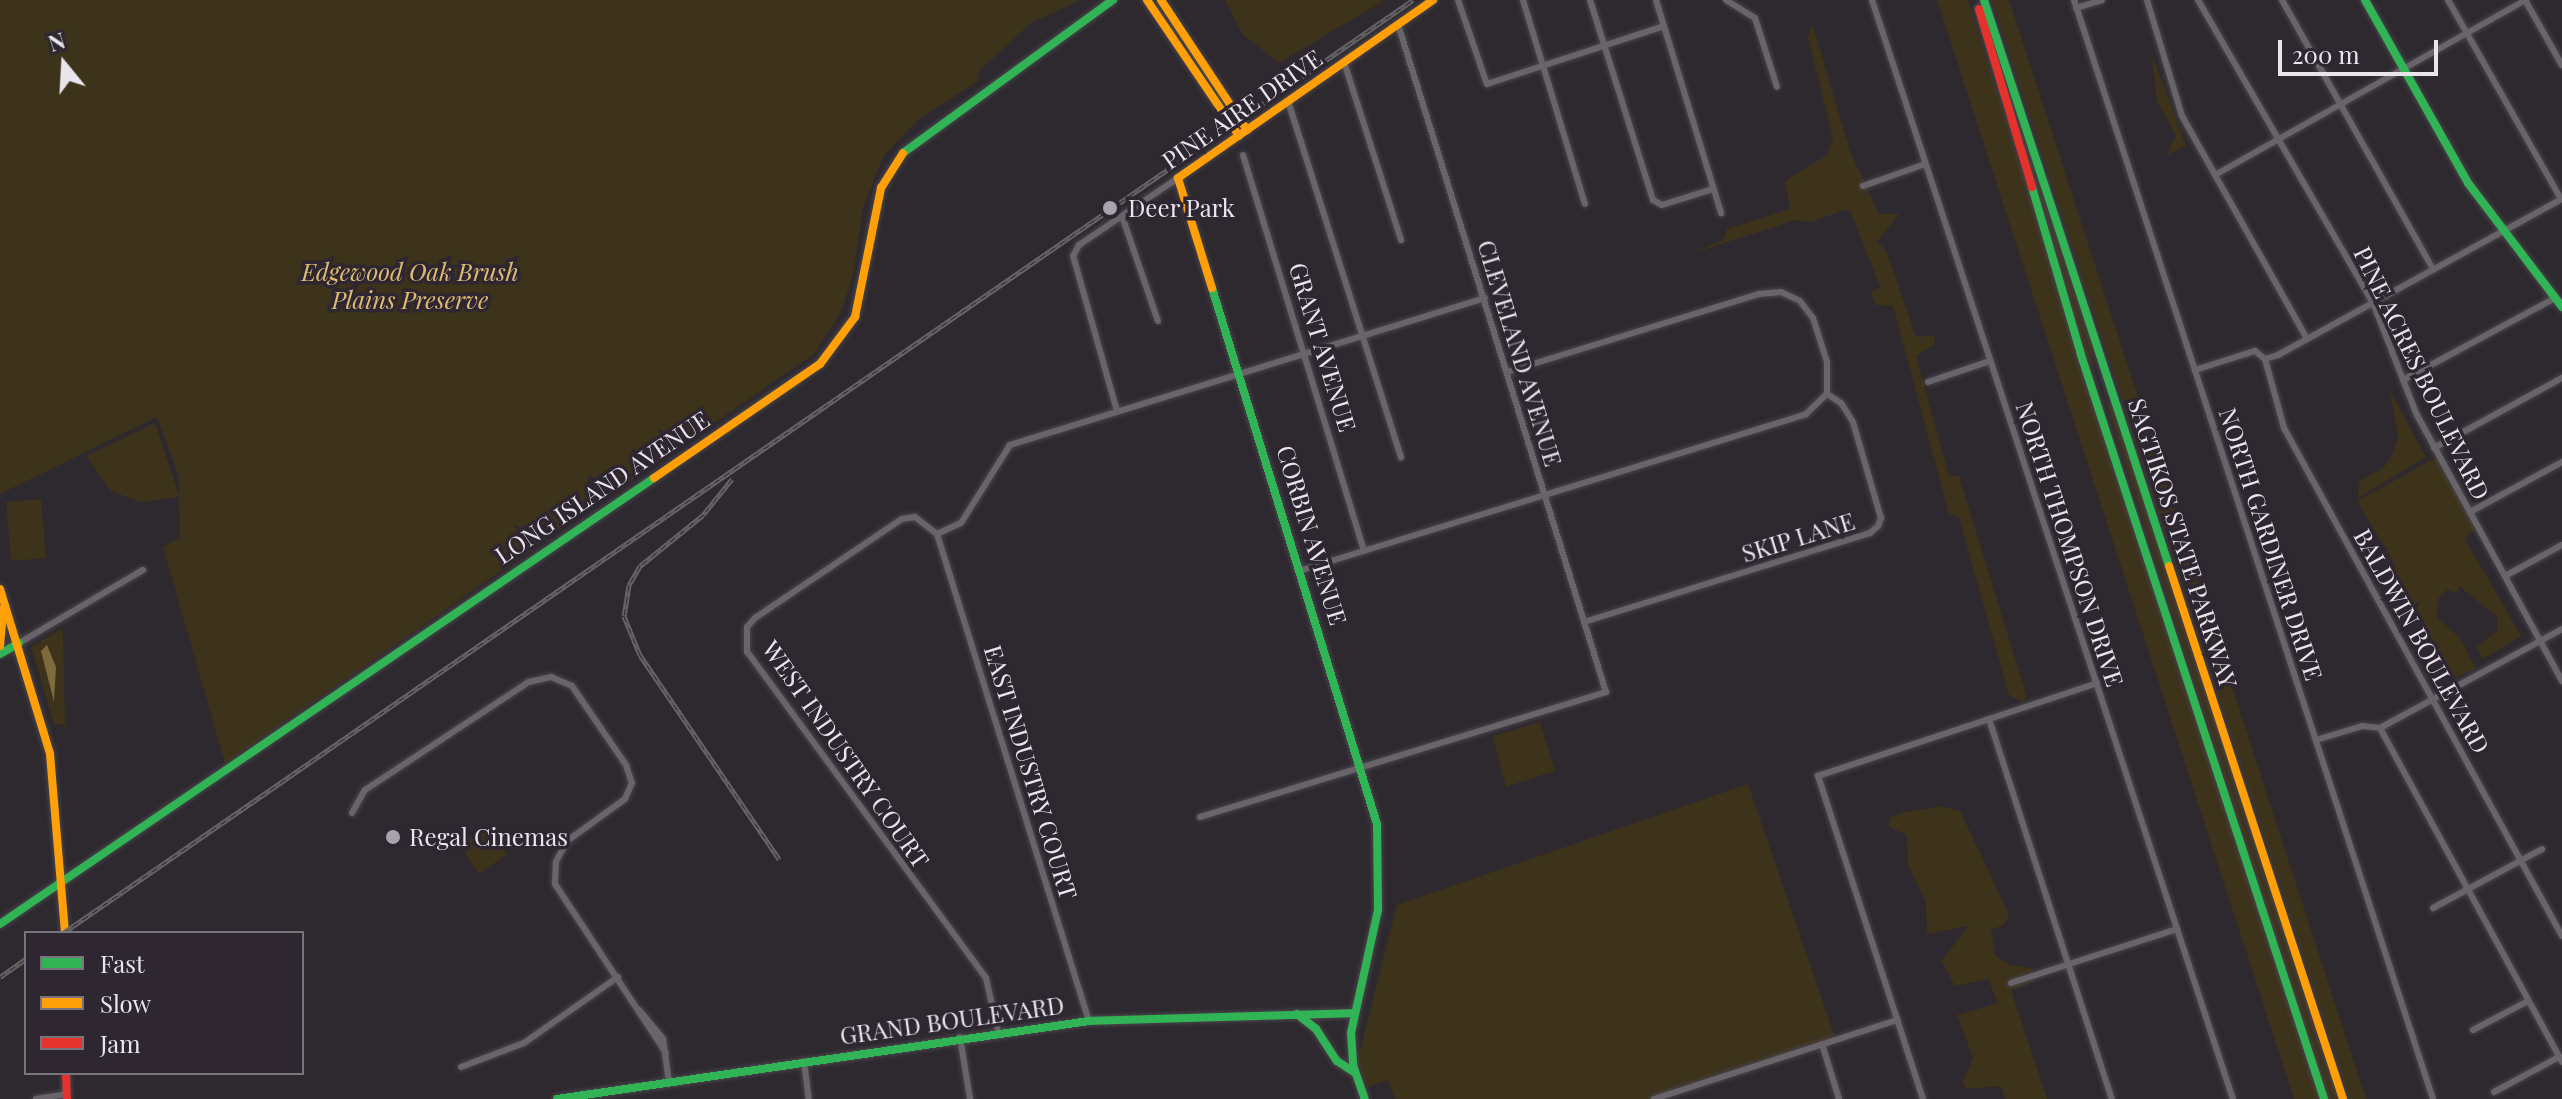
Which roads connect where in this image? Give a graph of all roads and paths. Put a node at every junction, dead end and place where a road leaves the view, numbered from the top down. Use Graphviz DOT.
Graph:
graph roads {
  1 [pos="1113,0"];
  2 [pos="1147,0"];
  3 [pos="1161,0"];
  4 [pos="1433,0"];
  5 [pos="1458,0"];
  6 [pos="1523,0"];
  7 [pos="1590,0"];
  8 [pos="1656,0"];
  9 [pos="1726,0"];
  10 [pos="1872,0"];
  11 [pos="1976,0"];
  12 [pos="1984,0"];
  13 [pos="2074,0"];
  14 [pos="2102,0"];
  15 [pos="2147,0"];
  16 [pos="2198,0"];
  17 [pos="2282,0"];
  18 [pos="2365,0"];
  19 [pos="2448,0"];
  20 [pos="2525,0"];
  21 [pos="2076,8"];
  22 [pos="1398,24"];
  23 [pos="1664,26"];
  24 [pos="2467,33"];
  25 [pos="1603,46"];
  26 [pos="1344,62"];
  27 [pos="1543,65"];
  28 [pos="2562,65"];
  29 [pos="2404,69"];
  30 [pos="1777,87"];
  31 [pos="1288,101"];
  32 [pos="2341,104"];
  33 [pos="1247,130"];
  34 [pos="1239,136"];
  35 [pos="2277,140"];
  36 [pos="1243,155"];
  37 [pos="1925,164"];
  38 [pos="2215,175"];
  39 [pos="1178,178"];
  40 [pos="1863,186"];
  41 [pos="1713,189"];
  42 [pos="2562,199"];
  43 [pos="1585,204"];
  44 [pos="1721,213"];
  45 [pos="1122,216"];
  46 [pos="2504,230"];
  47 [pos="1401,240"];
  48 [pos="2433,269"];
  49 [pos="1485,298"];
  50 [pos="2555,298"];
  51 [pos="2373,303"];
  52 [pos="2562,307"];
  53 [pos="1158,321"];
  54 [pos="1364,335"];
  55 [pos="2307,339"];
  56 [pos="1304,354"];
  57 [pos="2265,359"];
  58 [pos="1990,361"];
  59 [pos="2195,370"];
  60 [pos="1507,372"];
  61 [pos="1242,373"];
  62 [pos="2562,378"];
  63 [pos="2403,380"];
  64 [pos="1928,382"];
  65 [pos="1827,394"];
  66 [pos="1117,411"];
  67 [pos="2434,448"];
  68 [pos="1401,457"];
  69 [pos="2562,462"];
  70 [pos="1545,496"];
  71 [pos="2470,512"];
  72 [pos="937,534"];
  73 [pos="2562,545"];
  74 [pos="1364,551"];
  75 [pos="143,570"];
  76 [pos="1302,570"];
  77 [pos="2505,576"];
  78 [pos="0,589"];
  79 [pos="4,601"];
  80 [pos="1584,622"];
  81 [pos="2562,629"];
  82 [pos="2540,641"];
  83 [pos="19,643"];
  84 [pos="0,646"];
  85 [pos="0,654"];
  86 [pos="2562,681"];
  87 [pos="2097,683"];
  88 [pos="2433,699"];
  89 [pos="1989,719"];
  90 [pos="2380,728"];
  91 [pos="2316,740"];
  92 [pos="1362,767"];
  93 [pos="352,813"];
  94 [pos="1200,817"];
  95 [pos="2542,849"];
  96 [pos="2521,860"];
  97 [pos="62,879"];
  98 [pos="2467,889"];
  99 [pos="2433,908"];
  100 [pos="0,924"];
  101 [pos="2177,929"];
  102 [pos="65,931"];
  103 [pos="2562,936"];
  104 [pos="2068,965"];
  105 [pos="618,977"];
  106 [pos="2011,983"];
  107 [pos="2528,1001"];
  108 [pos="1355,1013"];
  109 [pos="1297,1014"];
  110 [pos="1897,1020"];
  111 [pos="1089,1021"];
  112 [pos="2473,1030"];
  113 [pos="998,1031"];
  114 [pos="960,1037"];
  115 [pos="1822,1044"];
  116 [pos="2561,1059"];
  117 [pos="804,1061"];
  118 [pos="461,1067"];
  119 [pos="1354,1072"];
  120 [pos="66,1075"];
  121 [pos="669,1082"];
  122 [pos="2494,1092"];
  123 [pos="67,1096"];
  124 [pos="1668,1097"];
  125 [pos="36,1099"];
  126 [pos="557,1099"];
  127 [pos="809,1099"];
  128 [pos="970,1099"];
  129 [pos="1365,1099"];
  130 [pos="1654,1099"];
  131 [pos="1839,1099"];
  132 [pos="1923,1099"];
  133 [pos="2112,1099"];
  134 [pos="2233,1099"];
  135 [pos="2324,1099"];
  136 [pos="2343,1099"];
  137 [pos="2433,1099"];
  1 -- 97 [label="main road, LONG ISLAND AVENUE"];
  2 -- 34 [label="main road"];
  3 -- 33 [label="main road"];
  4 -- 22 [label="main road, PINE AIRE DRIVE"];
  5 -- 27 [label="street"];
  6 -- 27 [label="street"];
  7 -- 25 [label="street"];
  8 -- 23 [label="street"];
  9 -- 30 [label="street"];
  10 -- 37 [label="street, NORTH THOMPSON DRIVE"];
  11 -- 135 [label="main road, SAGTIKOS STATE PARKWAY"];
  12 -- 136 [label="main road, SAGTIKOS STATE PARKWAY"];
  13 -- 21 [label="street, NORTH GARDINER DRIVE"];
  14 -- 21 [label="street"];
  15 -- 38 [label="street"];
  16 -- 35 [label="street, PINE ACRES BOULEVARD"];
  17 -- 32 [label="street"];
  18 -- 29 [label="main road"];
  19 -- 24 [label="street"];
  20 -- 24 [label="street"];
  20 -- 28 [label="street"];
  21 -- 59 [label="street, NORTH GARDINER DRIVE"];
  22 -- 26 [label="main road, PINE AIRE DRIVE"];
  22 -- 49 [label="street, CLEVELAND AVENUE"];
  23 -- 25 [label="street"];
  23 -- 41 [label="street"];
  24 -- 29 [label="street"];
  24 -- 42 [label="street"];
  25 -- 27 [label="street"];
  25 -- 41 [label="street"];
  26 -- 31 [label="main road, PINE AIRE DRIVE"];
  26 -- 47 [label="street"];
  27 -- 43 [label="street"];
  29 -- 32 [label="street"];
  29 -- 46 [label="main road"];
  31 -- 33 [label="main road, PINE AIRE DRIVE"];
  31 -- 54 [label="street"];
  32 -- 35 [label="street"];
  32 -- 48 [label="street"];
  33 -- 34 [label="main road, PINE AIRE DRIVE"];
  34 -- 39 [label="main road, PINE AIRE DRIVE"];
  35 -- 38 [label="street"];
  35 -- 51 [label="street, PINE ACRES BOULEVARD"];
  36 -- 56 [label="street, GRANT AVENUE"];
  37 -- 40 [label="street"];
  37 -- 58 [label="street, NORTH THOMPSON DRIVE"];
  38 -- 55 [label="street"];
  39 -- 45 [label="street, PINE AIRE DRIVE"];
  39 -- 61 [label="main road, CORBIN AVENUE"];
  41 -- 44 [label="street"];
  42 -- 46 [label="street"];
  45 -- 53 [label="street"];
  45 -- 66 [label="street, PINE AIRE DRIVE"];
  46 -- 48 [label="street"];
  46 -- 50 [label="main road"];
  48 -- 51 [label="street"];
  49 -- 54 [label="street"];
  49 -- 60 [label="street, CLEVELAND AVENUE"];
  50 -- 52 [label="main road"];
  50 -- 63 [label="street"];
  51 -- 55 [label="street"];
  51 -- 63 [label="street, PINE ACRES BOULEVARD"];
  54 -- 56 [label="street"];
  54 -- 68 [label="street"];
  55 -- 57 [label="street"];
  56 -- 61 [label="street"];
  56 -- 74 [label="street, GRANT AVENUE"];
  57 -- 59 [label="street"];
  57 -- 88 [label="street, BALDWIN BOULEVARD"];
  58 -- 64 [label="street"];
  58 -- 87 [label="street, NORTH THOMPSON DRIVE"];
  59 -- 91 [label="street, NORTH GARDINER DRIVE"];
  60 -- 65 [label="street"];
  60 -- 70 [label="street, CLEVELAND AVENUE"];
  61 -- 66 [label="street"];
  61 -- 76 [label="main road, CORBIN AVENUE"];
  62 -- 67 [label="street"];
  63 -- 67 [label="street, PINE ACRES BOULEVARD"];
  65 -- 70 [label="street"];
  65 -- 80 [label="street, SKIP LANE"];
  66 -- 72 [label="street"];
  67 -- 71 [label="street, PINE ACRES BOULEVARD"];
  69 -- 71 [label="street"];
  70 -- 74 [label="street"];
  70 -- 80 [label="street, CLEVELAND AVENUE"];
  71 -- 77 [label="street, PINE ACRES BOULEVARD"];
  72 -- 111 [label="street, EAST INDUSTRY COURT"];
  72 -- 113 [label="street, WEST INDUSTRY COURT"];
  73 -- 77 [label="street"];
  74 -- 76 [label="street"];
  75 -- 83 [label="street"];
  76 -- 92 [label="main road, CORBIN AVENUE"];
  77 -- 82 [label="street, PINE ACRES BOULEVARD"];
  78 -- 79 [label="main road"];
  79 -- 83 [label="main road"];
  79 -- 84 [label="main road"];
  80 -- 92 [label="street, CLEVELAND AVENUE"];
  81 -- 82 [label="street"];
  82 -- 86 [label="street, PINE ACRES BOULEVARD"];
  82 -- 88 [label="street"];
  83 -- 85 [label="main road"];
  83 -- 97 [label="main road"];
  87 -- 89 [label="street"];
  87 -- 101 [label="street, NORTH THOMPSON DRIVE"];
  88 -- 90 [label="street"];
  88 -- 96 [label="street, BALDWIN BOULEVARD"];
  89 -- 104 [label="street"];
  89 -- 110 [label="street"];
  90 -- 91 [label="street"];
  90 -- 98 [label="street"];
  91 -- 137 [label="street, NORTH GARDINER DRIVE"];
  92 -- 94 [label="street"];
  92 -- 108 [label="main road, CORBIN AVENUE"];
  93 -- 105 [label="street"];
  95 -- 96 [label="street"];
  96 -- 98 [label="street"];
  96 -- 103 [label="street, BALDWIN BOULEVARD"];
  97 -- 100 [label="main road, LONG ISLAND AVENUE"];
  97 -- 102 [label="main road"];
  98 -- 99 [label="street"];
  98 -- 107 [label="street"];
  101 -- 104 [label="street"];
  101 -- 134 [label="street, NORTH THOMPSON DRIVE"];
  104 -- 106 [label="street"];
  104 -- 133 [label="street"];
  105 -- 118 [label="street"];
  105 -- 121 [label="street"];
  107 -- 112 [label="street"];
  107 -- 116 [label="street"];
  108 -- 109 [label="main road, GRAND BOULEVARD"];
  108 -- 119 [label="main road, CORBIN AVENUE"];
  109 -- 111 [label="main road, GRAND BOULEVARD"];
  109 -- 119 [label="main road"];
  110 -- 115 [label="street"];
  110 -- 132 [label="street"];
  111 -- 113 [label="main road, GRAND BOULEVARD"];
  113 -- 114 [label="main road, GRAND BOULEVARD"];
  114 -- 117 [label="main road, GRAND BOULEVARD"];
  114 -- 128 [label="street"];
  115 -- 124 [label="street"];
  115 -- 131 [label="street"];
  116 -- 122 [label="street"];
  117 -- 121 [label="main road, GRAND BOULEVARD"];
  117 -- 127 [label="street"];
  119 -- 129 [label="main road"];
  120 -- 123 [label="main road"];
  121 -- 126 [label="main road, GRAND BOULEVARD"];
  123 -- 125 [label="street"];
  124 -- 130 [label="street"];
}
